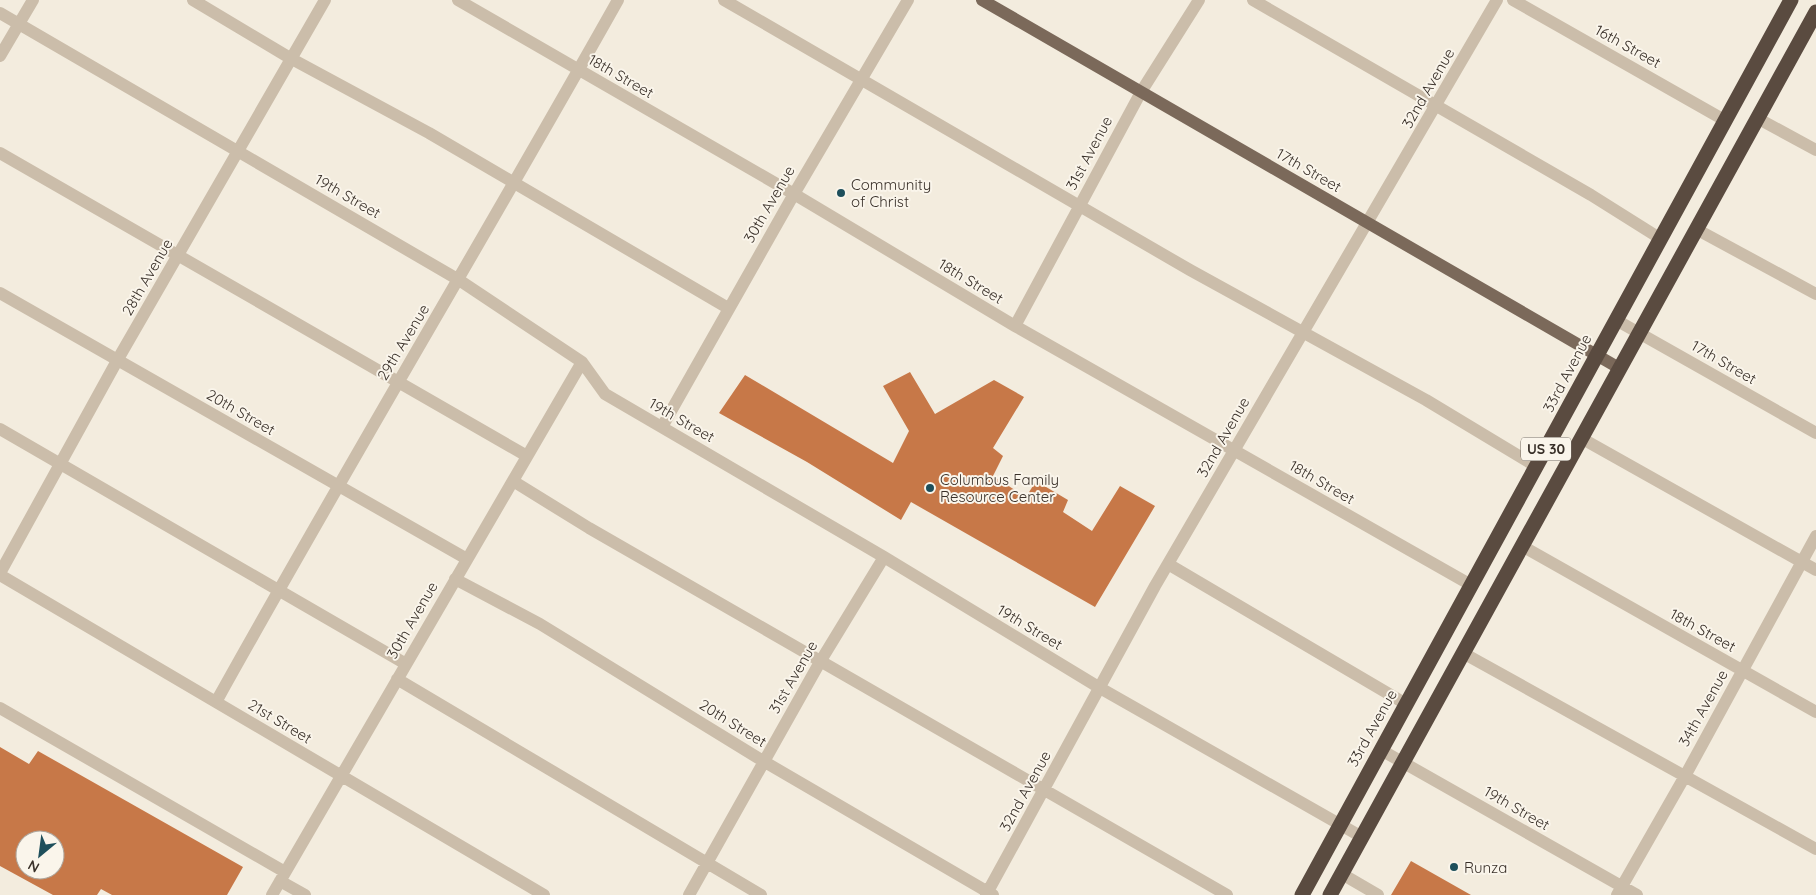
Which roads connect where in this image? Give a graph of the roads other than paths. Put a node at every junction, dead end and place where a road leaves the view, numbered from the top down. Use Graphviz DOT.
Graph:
graph roads {
  1 [pos="33,0"];
  2 [pos="193,0"];
  3 [pos="325,0"];
  4 [pos="618,0"];
  5 [pos="724,0"];
  6 [pos="908,0"];
  7 [pos="982,0"];
  8 [pos="1199,0"];
  9 [pos="1253,0"];
  10 [pos="1497,0"];
  11 [pos="1513,0"];
  12 [pos="464,1"];
  13 [pos="1789,1"];
  14 [pos="0,13"];
  15 [pos="1815,16"];
  16 [pos="19,24"];
  17 [pos="0,56"];
  18 [pos="290,58"];
  19 [pos="579,70"];
  20 [pos="861,80"];
  21 [pos="1141,92"];
  22 [pos="1436,106"];
  23 [pos="1757,118"];
  24 [pos="1726,121"];
  25 [pos="1816,150"];
  26 [pos="239,151"];
  27 [pos="0,153"];
  28 [pos="513,183"];
  29 [pos="794,194"];
  30 [pos="1079,207"];
  31 [pos="1368,223"];
  32 [pos="1696,229"];
  33 [pos="1661,239"];
  34 [pos="178,256"];
  35 [pos="459,280"];
  36 [pos="0,293"];
  37 [pos="1816,294"];
  38 [pos="728,308"];
  39 [pos="1616,320"];
  40 [pos="1015,326"];
  41 [pos="1302,332"];
  42 [pos="1639,332"];
  43 [pos="1597,355"];
  44 [pos="118,360"];
  45 [pos="582,362"];
  46 [pos="1619,368"];
  47 [pos="398,382"];
  48 [pos="662,427"];
  49 [pos="0,429"];
  50 [pos="1816,433"];
  51 [pos="1581,438"];
  52 [pos="1235,450"];
  53 [pos="527,456"];
  54 [pos="61,464"];
  55 [pos="1536,466"];
  56 [pos="513,481"];
  57 [pos="337,486"];
  58 [pos="1816,536"];
  59 [pos="1522,546"];
  60 [pos="884,557"];
  61 [pos="467,559"];
  62 [pos="1802,562"];
  63 [pos="1168,564"];
  64 [pos="1816,570"];
  65 [pos="0,574"];
  66 [pos="455,579"];
  67 [pos="1471,585"];
  68 [pos="278,591"];
  69 [pos="1463,653"];
  70 [pos="820,662"];
  71 [pos="406,664"];
  72 [pos="1742,671"];
  73 [pos="397,679"];
  74 [pos="1100,688"];
  75 [pos="216,702"];
  76 [pos="1406,704"];
  77 [pos="0,708"];
  78 [pos="1816,712"];
  79 [pos="1380,750"];
  80 [pos="763,761"];
  81 [pos="1404,762"];
  82 [pos="342,776"];
  83 [pos="1684,776"];
  84 [pos="1044,790"];
  85 [pos="1339,825"];
  86 [pos="1362,837"];
  87 [pos="1816,849"];
  88 [pos="706,863"];
  89 [pos="1342,874"];
  90 [pos="283,876"];
  91 [pos="1619,891"];
  92 [pos="989,894"];
  93 [pos="272,895"];
  94 [pos="305,895"];
  95 [pos="544,895"];
  96 [pos="689,895"];
  97 [pos="761,895"];
  98 [pos="1227,895"];
  99 [pos="1302,895"];
  100 [pos="1330,895"];
  101 [pos="1378,895"];
  102 [pos="1637,895"];
  1 -- 16 [label="street"];
  2 -- 18 [label="street"];
  3 -- 18 [label="street, 28th Avenue"];
  4 -- 19 [label="street, 29th Avenue"];
  5 -- 20 [label="street"];
  6 -- 20 [label="street, 30th Avenue"];
  7 -- 21 [label="main road, 17th Street"];
  8 -- 21 [label="street, 31st Avenue"];
  9 -- 22 [label="street"];
  10 -- 22 [label="street, 32nd Avenue"];
  11 -- 24 [label="street, 16th Street"];
  12 -- 19 [label="street, 18th Street"];
  13 -- 24 [label="highway, 33rd Avenue / US 30"];
  14 -- 16 [label="street, 19th Street"];
  15 -- 23 [label="highway, US 30"];
  16 -- 17 [label="street"];
  16 -- 26 [label="street, 19th Street"];
  18 -- 26 [label="street, 28th Avenue"];
  18 -- 28 [label="street"];
  19 -- 28 [label="street, 29th Avenue"];
  19 -- 29 [label="street, 18th Street"];
  20 -- 29 [label="street, 30th Avenue"];
  20 -- 30 [label="street"];
  21 -- 30 [label="street, 31st Avenue"];
  21 -- 31 [label="main road, 17th Street"];
  22 -- 31 [label="street, 32nd Avenue"];
  22 -- 33 [label="street"];
  23 -- 25 [label="street"];
  23 -- 32 [label="highway, US 30"];
  24 -- 33 [label="highway, 33rd Avenue / US 30"];
  26 -- 34 [label="street, 28th Avenue"];
  26 -- 35 [label="street, 19th Street"];
  27 -- 34 [label="street"];
  28 -- 35 [label="street, 29th Avenue"];
  28 -- 38 [label="street"];
  29 -- 38 [label="street, 30th Avenue"];
  29 -- 40 [label="street, 18th Street"];
  30 -- 40 [label="street, 31st Avenue"];
  30 -- 41 [label="street"];
  31 -- 41 [label="street, 32nd Avenue"];
  31 -- 43 [label="main road, 17th Street"];
  32 -- 37 [label="street"];
  32 -- 42 [label="highway, US 30"];
  33 -- 39 [label="highway, 33rd Avenue / US 30"];
  34 -- 44 [label="street, 28th Avenue"];
  34 -- 47 [label="street"];
  35 -- 45 [label="street, 19th Street"];
  35 -- 47 [label="street, 29th Avenue"];
  36 -- 44 [label="street, 20th Street"];
  38 -- 48 [label="street, 30th Avenue"];
  39 -- 42 [label="street, 17th Street"];
  39 -- 43 [label="highway, 33rd Avenue / US 30"];
  40 -- 52 [label="street, 18th Street"];
  41 -- 52 [label="street, 32nd Avenue"];
  41 -- 55 [label="street"];
  42 -- 46 [label="highway, US 30"];
  42 -- 50 [label="street, 17th Street"];
  43 -- 46 [label="main road, 17th Street"];
  43 -- 55 [label="highway, 33rd Avenue / US 30"];
  44 -- 54 [label="street, 28th Avenue"];
  44 -- 57 [label="street, 20th Street"];
  45 -- 48 [label="street, 19th Street"];
  45 -- 53 [label="street, 30th Avenue"];
  46 -- 51 [label="highway, US 30"];
  47 -- 53 [label="street"];
  47 -- 57 [label="street, 29th Avenue"];
  48 -- 60 [label="street, 19th Street"];
  49 -- 54 [label="street"];
  51 -- 59 [label="highway, US 30"];
  51 -- 62 [label="street"];
  52 -- 63 [label="street, 32nd Avenue"];
  52 -- 67 [label="street, 18th Street"];
  53 -- 56 [label="street, 30th Avenue"];
  54 -- 65 [label="street, 28th Avenue"];
  54 -- 68 [label="street"];
  55 -- 67 [label="highway, 33rd Avenue / US 30"];
  56 -- 61 [label="street, 30th Avenue"];
  56 -- 70 [label="street"];
  57 -- 61 [label="street, 20th Street"];
  57 -- 68 [label="street, 29th Avenue"];
  58 -- 62 [label="street, 34th Avenue"];
  59 -- 69 [label="highway, US 30"];
  59 -- 72 [label="street, 18th Street"];
  60 -- 70 [label="street, 31st Avenue"];
  60 -- 74 [label="street, 19th Street"];
  61 -- 66 [label="street, 30th Avenue"];
  62 -- 64 [label="street"];
  62 -- 72 [label="street, 34th Avenue"];
  63 -- 74 [label="street, 32nd Avenue"];
  63 -- 76 [label="street"];
  65 -- 75 [label="street, 21st Street"];
  66 -- 71 [label="street, 30th Avenue"];
  66 -- 80 [label="street, 20th Street"];
  67 -- 76 [label="highway, 33rd Avenue / US 30"];
  68 -- 71 [label="street"];
  68 -- 75 [label="street, 29th Avenue"];
  69 -- 81 [label="highway, US 30"];
  69 -- 83 [label="street"];
  70 -- 80 [label="street, 31st Avenue"];
  70 -- 84 [label="street"];
  71 -- 73 [label="street, 30th Avenue"];
  72 -- 78 [label="street, 18th Street"];
  72 -- 83 [label="street, 34th Avenue"];
  73 -- 82 [label="street, 30th Avenue"];
  73 -- 88 [label="street"];
  74 -- 84 [label="street, 32nd Avenue"];
  74 -- 85 [label="street, 19th Street"];
  75 -- 82 [label="street, 21st Street"];
  76 -- 79 [label="highway, 33rd Avenue / US 30"];
  77 -- 90 [label="street"];
  79 -- 81 [label="street, 19th Street"];
  79 -- 85 [label="highway, 33rd Avenue / US 30"];
  80 -- 88 [label="street, 31st Avenue"];
  80 -- 92 [label="street, 20th Street"];
  81 -- 86 [label="highway, US 30"];
  81 -- 91 [label="street, 19th Street"];
  82 -- 90 [label="street, 30th Avenue"];
  82 -- 95 [label="street, 21st Street"];
  83 -- 87 [label="street"];
  83 -- 91 [label="street, 34th Avenue"];
  84 -- 92 [label="street, 32nd Avenue"];
  84 -- 98 [label="street"];
  85 -- 86 [label="street, 19th Street"];
  85 -- 99 [label="highway, 33rd Avenue / US 30"];
  86 -- 89 [label="highway, US 30"];
  88 -- 96 [label="street, 31st Avenue"];
  88 -- 97 [label="street"];
  89 -- 100 [label="highway, US 30"];
  89 -- 101 [label="street"];
  90 -- 93 [label="street, 30th Avenue"];
  90 -- 94 [label="street"];
  91 -- 102 [label="street, 19th Street"];
}
